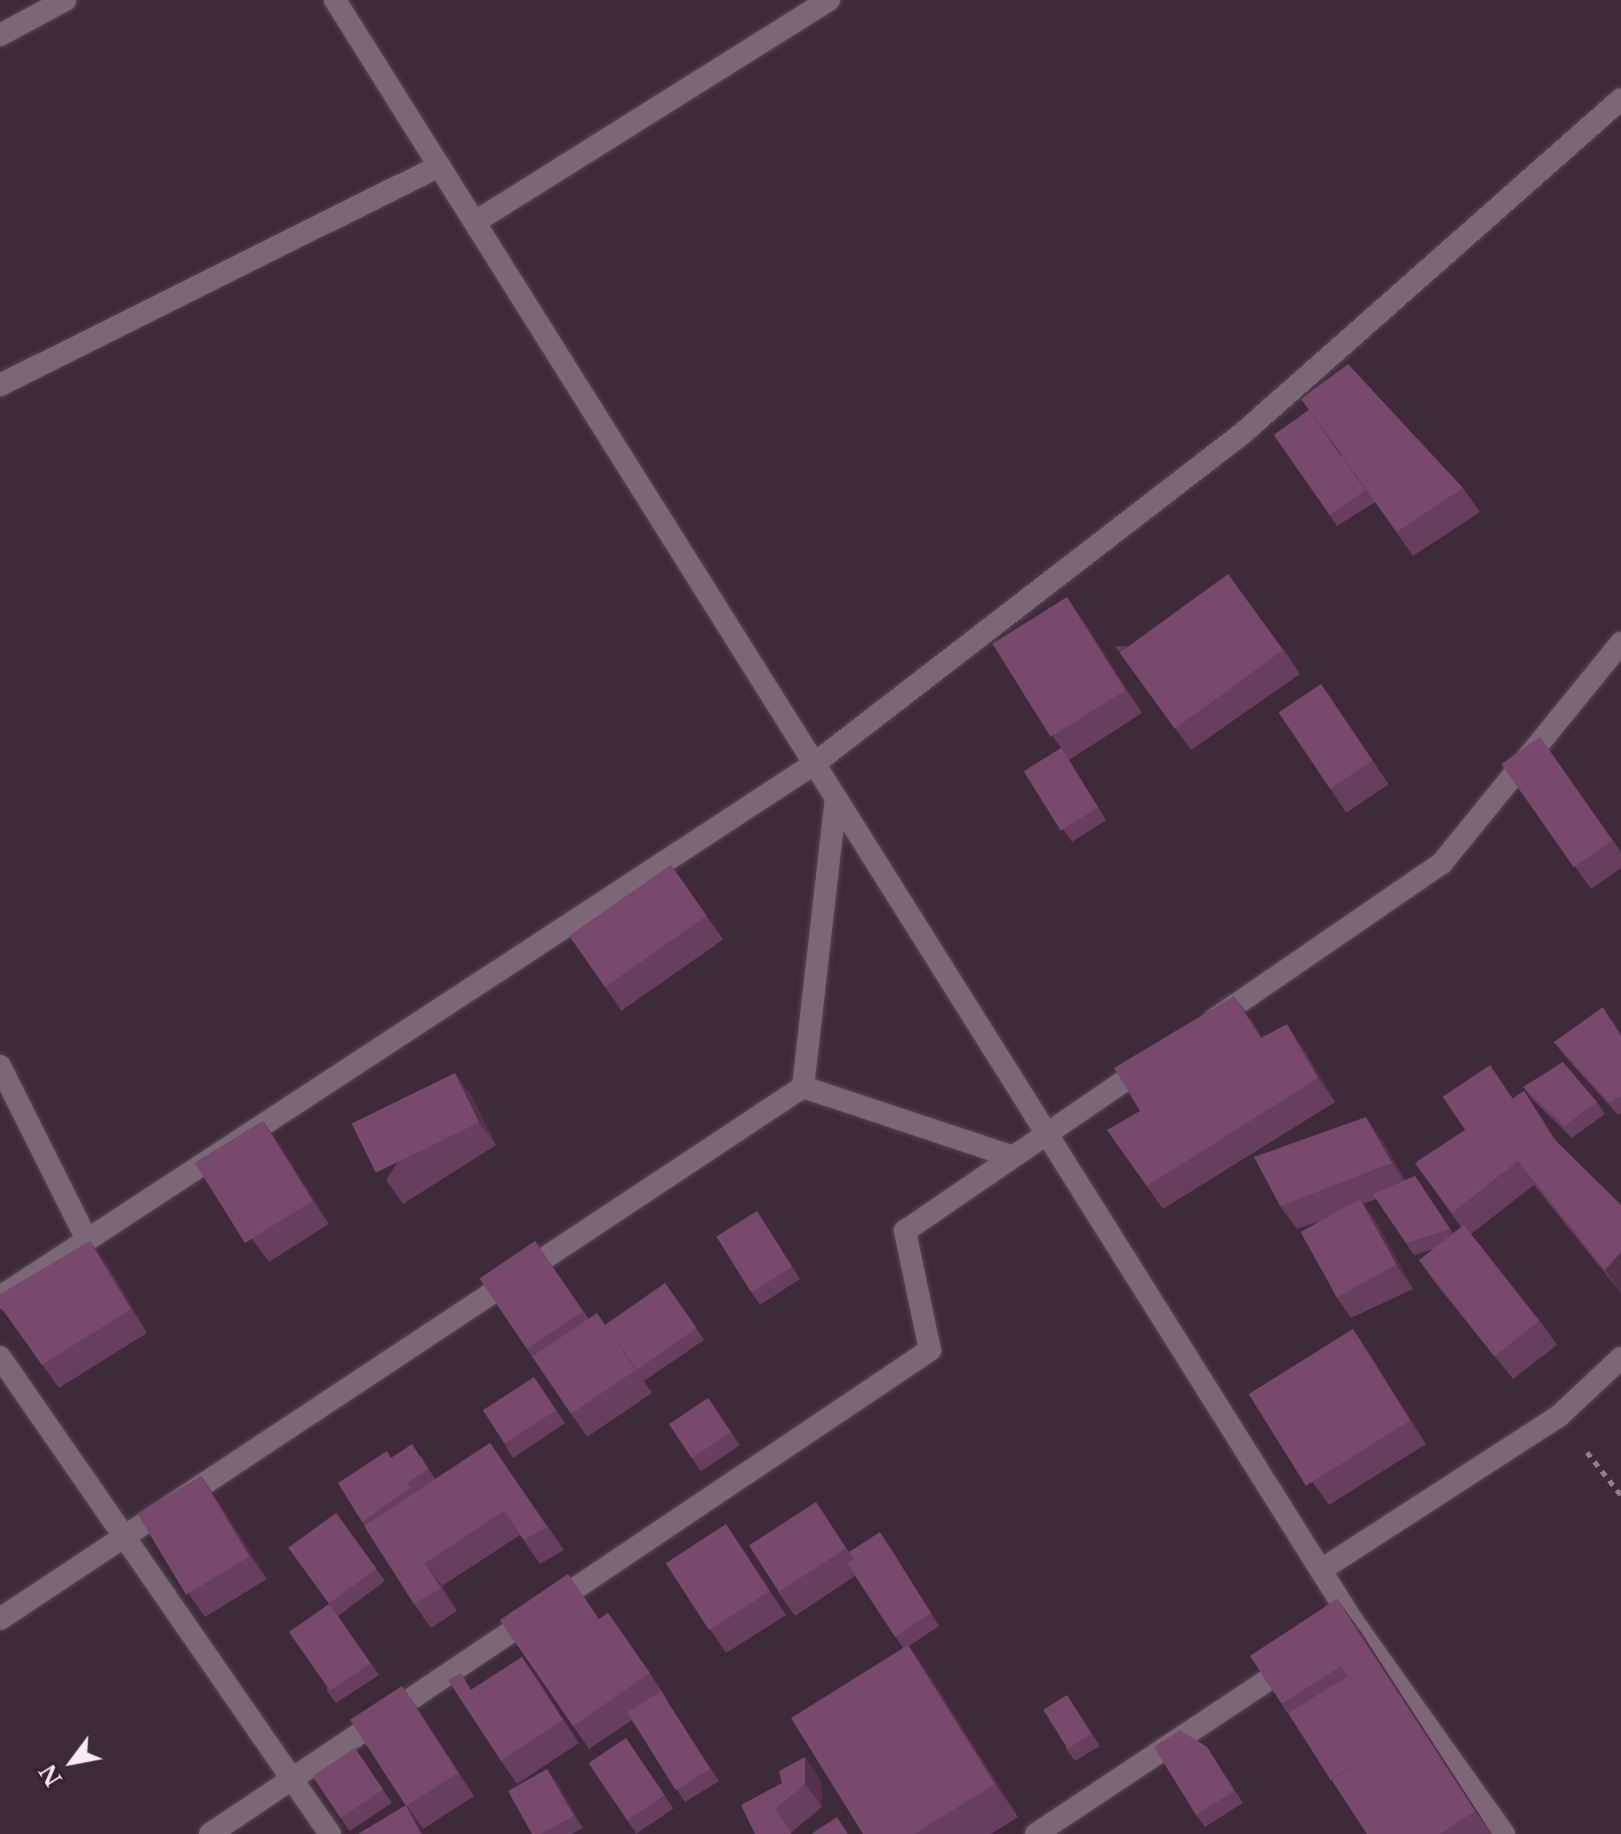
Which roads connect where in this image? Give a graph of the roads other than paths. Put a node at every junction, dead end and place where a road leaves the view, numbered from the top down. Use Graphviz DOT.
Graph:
graph roads {
  1 [pos="65,0"];
  2 [pos="335,0"];
  3 [pos="829,0"];
  4 [pos="0,35"];
  5 [pos="1621,99"];
  6 [pos="440,166"];
  7 [pos="475,222"];
  8 [pos="0,385"];
  9 [pos="1621,643"];
  10 [pos="814,764"];
  11 [pos="836,799"];
  12 [pos="1192,1034"];
  13 [pos="1165,1052"];
  14 [pos="0,1066"];
  15 [pos="803,1087"];
  16 [pos="1047,1134"];
  17 [pos="1013,1157"];
  18 [pos="87,1240"];
  19 [pos="0,1297"];
  20 [pos="0,1357"];
  21 [pos="1621,1358"];
  22 [pos="125,1538"];
  23 [pos="1321,1570"];
  24 [pos="0,1619"];
  25 [pos="1354,1623"];
  26 [pos="292,1779"];
  27 [pos="210,1834"];
  28 [pos="330,1834"];
  29 [pos="1036,1834"];
  30 [pos="1504,1834"];
  1 -- 4 [label="street"];
  2 -- 6 [label="street"];
  3 -- 7 [label="street"];
  5 -- 10 [label="street"];
  6 -- 7 [label="street"];
  6 -- 8 [label="street"];
  7 -- 10 [label="street"];
  9 -- 12 [label="street"];
  10 -- 11 [label="street"];
  10 -- 18 [label="street"];
  11 -- 15 [label="street"];
  11 -- 16 [label="street"];
  13 -- 16 [label="street"];
  14 -- 18 [label="street"];
  15 -- 17 [label="street"];
  15 -- 22 [label="street"];
  16 -- 17 [label="street"];
  16 -- 23 [label="street"];
  17 -- 26 [label="street"];
  18 -- 19 [label="street"];
  20 -- 22 [label="street"];
  21 -- 23 [label="street"];
  22 -- 24 [label="street"];
  22 -- 26 [label="street"];
  23 -- 25 [label="street"];
  25 -- 29 [label="street"];
  25 -- 30 [label="street"];
  26 -- 27 [label="street"];
  26 -- 28 [label="street"];
}
